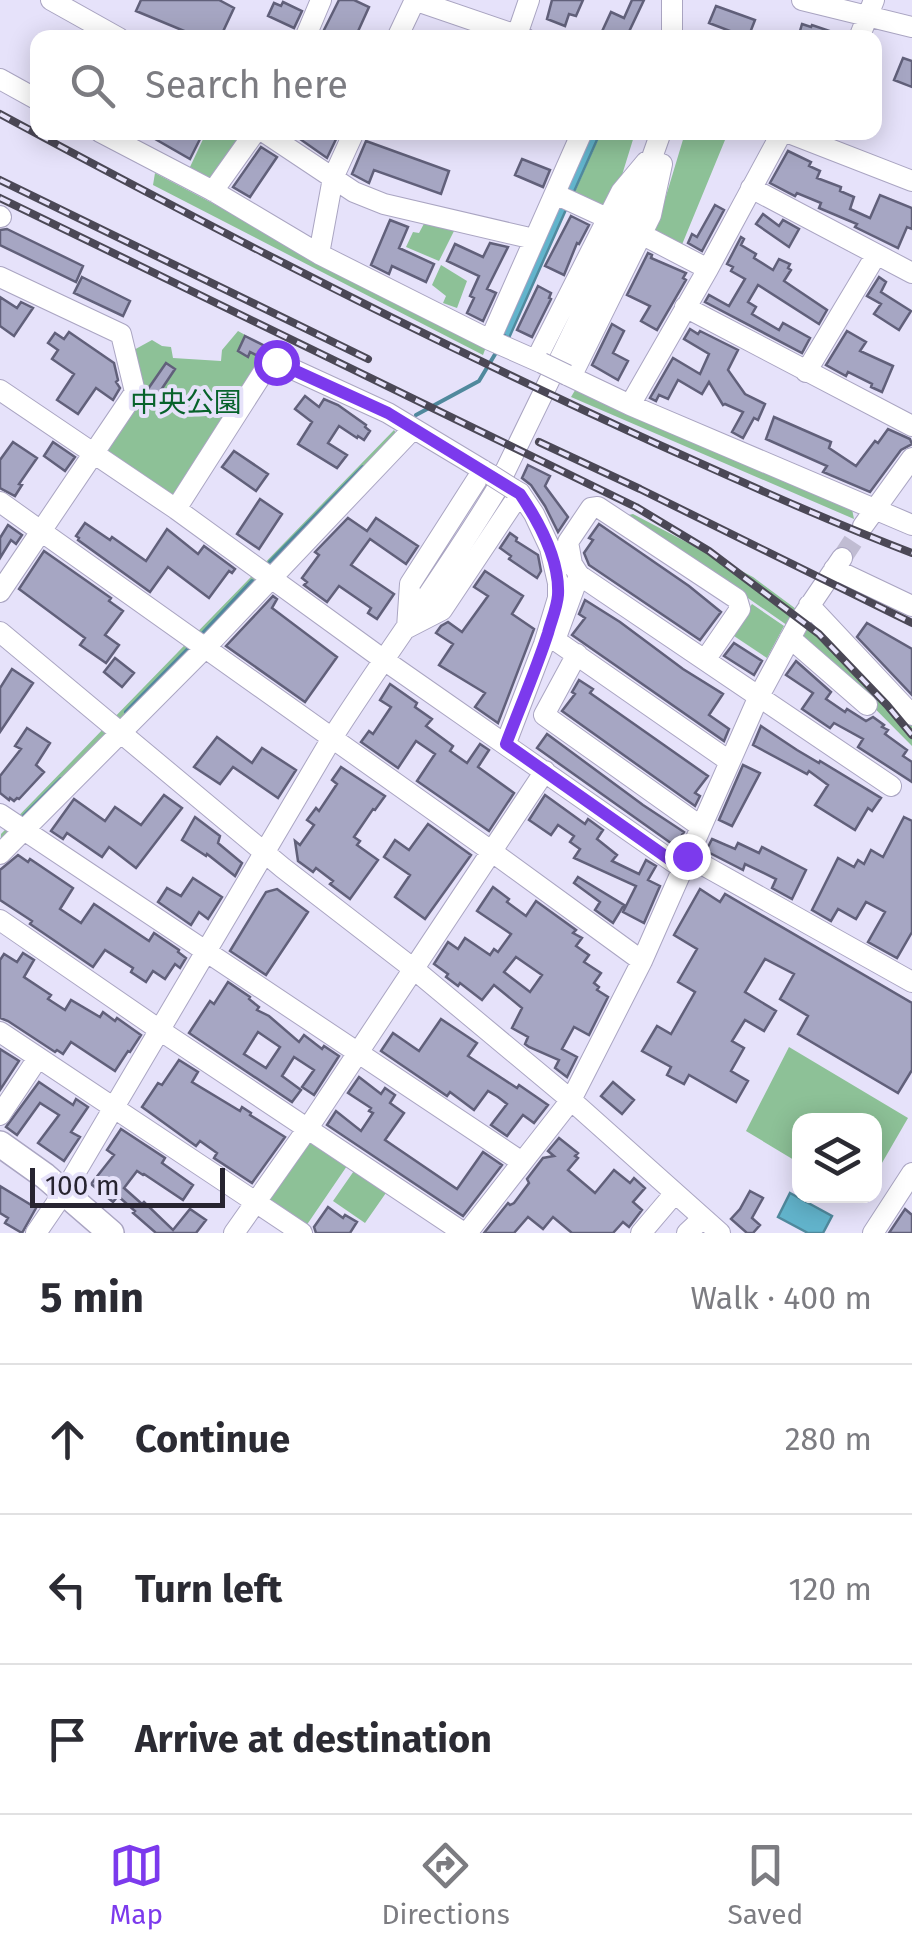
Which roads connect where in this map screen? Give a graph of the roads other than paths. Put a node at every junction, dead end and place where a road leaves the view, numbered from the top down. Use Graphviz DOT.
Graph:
graph roads {
  1 [pos="321,0"];
  2 [pos="415,0"];
  3 [pos="529,0"];
  4 [pos="672,0"];
  5 [pos="802,0"];
  6 [pos="61,2"];
  7 [pos="871,8"];
  8 [pos="912,27"];
  9 [pos="106,30"];
  10 [pos="308,30"];
  11 [pos="401,30"];
  12 [pos="503,30"];
  13 [pos="522,30"];
  14 [pos="672,30"];
  15 [pos="0,79"];
  16 [pos="30,96"];
  17 [pos="115,140"];
  18 [pos="249,140"];
  19 [pos="276,140"];
  20 [pos="350,140"];
  21 [pos="580,140"];
  22 [pos="658,140"];
  23 [pos="664,140"];
  24 [pos="779,140"];
  25 [pos="822,140"];
  26 [pos="654,157"];
  27 [pos="333,178"];
  28 [pos="912,181"];
  29 [pos="751,188"];
  30 [pos="213,191"];
  31 [pos="562,197"];
  32 [pos="607,218"];
  33 [pos="642,234"];
  34 [pos="534,239"];
  35 [pos="320,254"];
  36 [pos="876,256"];
  37 [pos="708,269"];
  38 [pos="912,273"];
  39 [pos="0,277"];
  40 [pos="685,307"];
  41 [pos="498,343"];
  42 [pos="539,362"];
  43 [pos="806,372"];
  44 [pos="569,376"];
  45 [pos="0,390"];
  46 [pos="630,405"];
  47 [pos="409,426"];
  48 [pos="912,426"];
  49 [pos="94,452"];
  50 [pos="912,458"];
  51 [pos="487,472"];
  52 [pos="517,491"];
  53 [pos="0,502"];
  54 [pos="176,509"];
  55 [pos="869,518"];
  56 [pos="912,525"];
  57 [pos="42,530"];
  58 [pos="579,574"];
  59 [pos="269,578"];
  60 [pos="0,592"];
  61 [pos="809,606"];
  62 [pos="912,606"];
  63 [pos="407,628"];
  64 [pos="0,632"];
  65 [pos="790,638"];
  66 [pos="205,648"];
  67 [pos="577,654"];
  68 [pos="384,660"];
  69 [pos="705,660"];
  70 [pos="759,696"];
  71 [pos="867,705"];
  72 [pos="912,715"];
  73 [pos="120,732"];
  74 [pos="332,738"];
  75 [pos="506,744"];
  76 [pos="729,761"];
  77 [pos="545,771"];
  78 [pos="891,786"];
  79 [pos="0,814"];
  80 [pos="700,826"];
  81 [pos="24,830"];
  82 [pos="492,850"];
  83 [pos="265,852"];
  84 [pos="0,854"];
  85 [pos="684,862"];
  86 [pos="0,920"];
  87 [pos="206,953"];
  88 [pos="642,961"];
  89 [pos="414,970"];
  90 [pos="912,982"];
  91 [pos="160,1030"];
  92 [pos="0,1032"];
  93 [pos="359,1052"];
  94 [pos="38,1058"];
  95 [pos="571,1100"];
  96 [pos="113,1108"];
  97 [pos="0,1115"];
  98 [pos="308,1128"];
  99 [pos="0,1144"];
  100 [pos="522,1162"];
  101 [pos="912,1174"];
  102 [pos="64,1192"];
  103 [pos="675,1193"];
  104 [pos="257,1202"];
  105 [pos="703,1218"];
  106 [pos="36,1233"];
  107 [pos="111,1233"];
  108 [pos="234,1233"];
  109 [pos="302,1233"];
  110 [pos="466,1233"];
  111 [pos="641,1233"];
  112 [pos="688,1233"];
  113 [pos="720,1233"];
  114 [pos="873,1233"];
  1 -- 10 [label="street"];
  2 -- 11 [label="street"];
  2 -- 12 [label="street"];
  3 -- 13 [label="street"];
  4 -- 14 [label="street"];
  5 -- 7 [label="street"];
  6 -- 9 [label="street"];
  7 -- 8 [label="street"];
  15 -- 16 [label="street"];
  17 -- 30 [label="street"];
  18 -- 30 [label="street"];
  19 -- 27 [label="street"];
  20 -- 27 [label="street"];
  21 -- 31 [label="street"];
  22 -- 26 [label="street"];
  23 -- 33 [label="street"];
  24 -- 29 [label="street"];
  25 -- 28 [label="street"];
  26 -- 32 [label="street"];
  26 -- 63 [label="street"];
  27 -- 34 [label="street"];
  27 -- 35 [label="street"];
  29 -- 36 [label="street"];
  29 -- 37 [label="street"];
  30 -- 35 [label="street"];
  31 -- 32 [label="street"];
  31 -- 34 [label="street"];
  32 -- 42 [label="street"];
  33 -- 37 [label="street"];
  33 -- 44 [label="street"];
  34 -- 41 [label="street"];
  35 -- 41 [label="street"];
  36 -- 38 [label="street"];
  36 -- 43 [label="street"];
  37 -- 40 [label="street"];
  39 -- 49 [label="street"];
  40 -- 43 [label="street"];
  40 -- 46 [label="street"];
  41 -- 42 [label="street"];
  42 -- 44 [label="street, bridge"];
  43 -- 48 [label="street"];
  44 -- 46 [label="street"];
  45 -- 49 [label="street"];
  46 -- 55 [label="street"];
  47 -- 51 [label="street"];
  47 -- 54 [label="street"];
  47 -- 59 [label="street"];
  49 -- 54 [label="street"];
  49 -- 57 [label="street"];
  50 -- 55 [label="street"];
  51 -- 52 [label="street, bridge"];
  51 -- 63 [label="street"];
  52 -- 63 [label="street"];
  52 -- 75 [label="street"];
  53 -- 57 [label="street"];
  54 -- 59 [label="street"];
  55 -- 56 [label="street"];
  57 -- 60 [label="street"];
  57 -- 66 [label="street"];
  58 -- 67 [label="street"];
  58 -- 69 [label="street"];
  58 -- 69 [label="street"];
  59 -- 66 [label="street"];
  59 -- 68 [label="street"];
  61 -- 62 [label="street"];
  61 -- 65 [label="street"];
  61 -- 72 [label="street"];
  63 -- 68 [label="street"];
  64 -- 73 [label="street"];
  65 -- 70 [label="street"];
  65 -- 71 [label="street"];
  66 -- 73 [label="street"];
  66 -- 74 [label="street"];
  67 -- 76 [label="street"];
  67 -- 80 [label="street"];
  68 -- 74 [label="street"];
  68 -- 75 [label="street"];
  69 -- 70 [label="street"];
  70 -- 76 [label="street"];
  70 -- 78 [label="street"];
  73 -- 81 [label="street"];
  73 -- 83 [label="street"];
  74 -- 82 [label="street"];
  74 -- 83 [label="street"];
  75 -- 77 [label="street"];
  76 -- 80 [label="street"];
  77 -- 82 [label="street"];
  77 -- 85 [label="street"];
  79 -- 81 [label="street"];
  80 -- 85 [label="street"];
  81 -- 84 [label="street"];
  81 -- 87 [label="street"];
  82 -- 88 [label="street"];
  82 -- 89 [label="street"];
  83 -- 87 [label="street"];
  83 -- 89 [label="street"];
  85 -- 88 [label="street"];
  85 -- 90 [label="street"];
  86 -- 91 [label="street"];
  87 -- 91 [label="street"];
  87 -- 93 [label="street"];
  88 -- 95 [label="street"];
  89 -- 93 [label="street"];
  89 -- 95 [label="street"];
  91 -- 96 [label="street"];
  91 -- 98 [label="street"];
  92 -- 94 [label="street"];
  93 -- 98 [label="street"];
  93 -- 100 [label="street"];
  94 -- 96 [label="street"];
  94 -- 97 [label="street"];
  95 -- 100 [label="street"];
  95 -- 103 [label="street"];
  96 -- 102 [label="street"];
  96 -- 104 [label="street"];
  98 -- 104 [label="street"];
  98 -- 110 [label="street"];
  99 -- 102 [label="main road"];
  100 -- 110 [label="street"];
  101 -- 114 [label="street"];
  102 -- 106 [label="street"];
  102 -- 107 [label="main road"];
  103 -- 105 [label="street"];
  103 -- 111 [label="street"];
  104 -- 108 [label="street"];
  104 -- 109 [label="street"];
  105 -- 112 [label="street"];
  105 -- 113 [label="street"];
}
